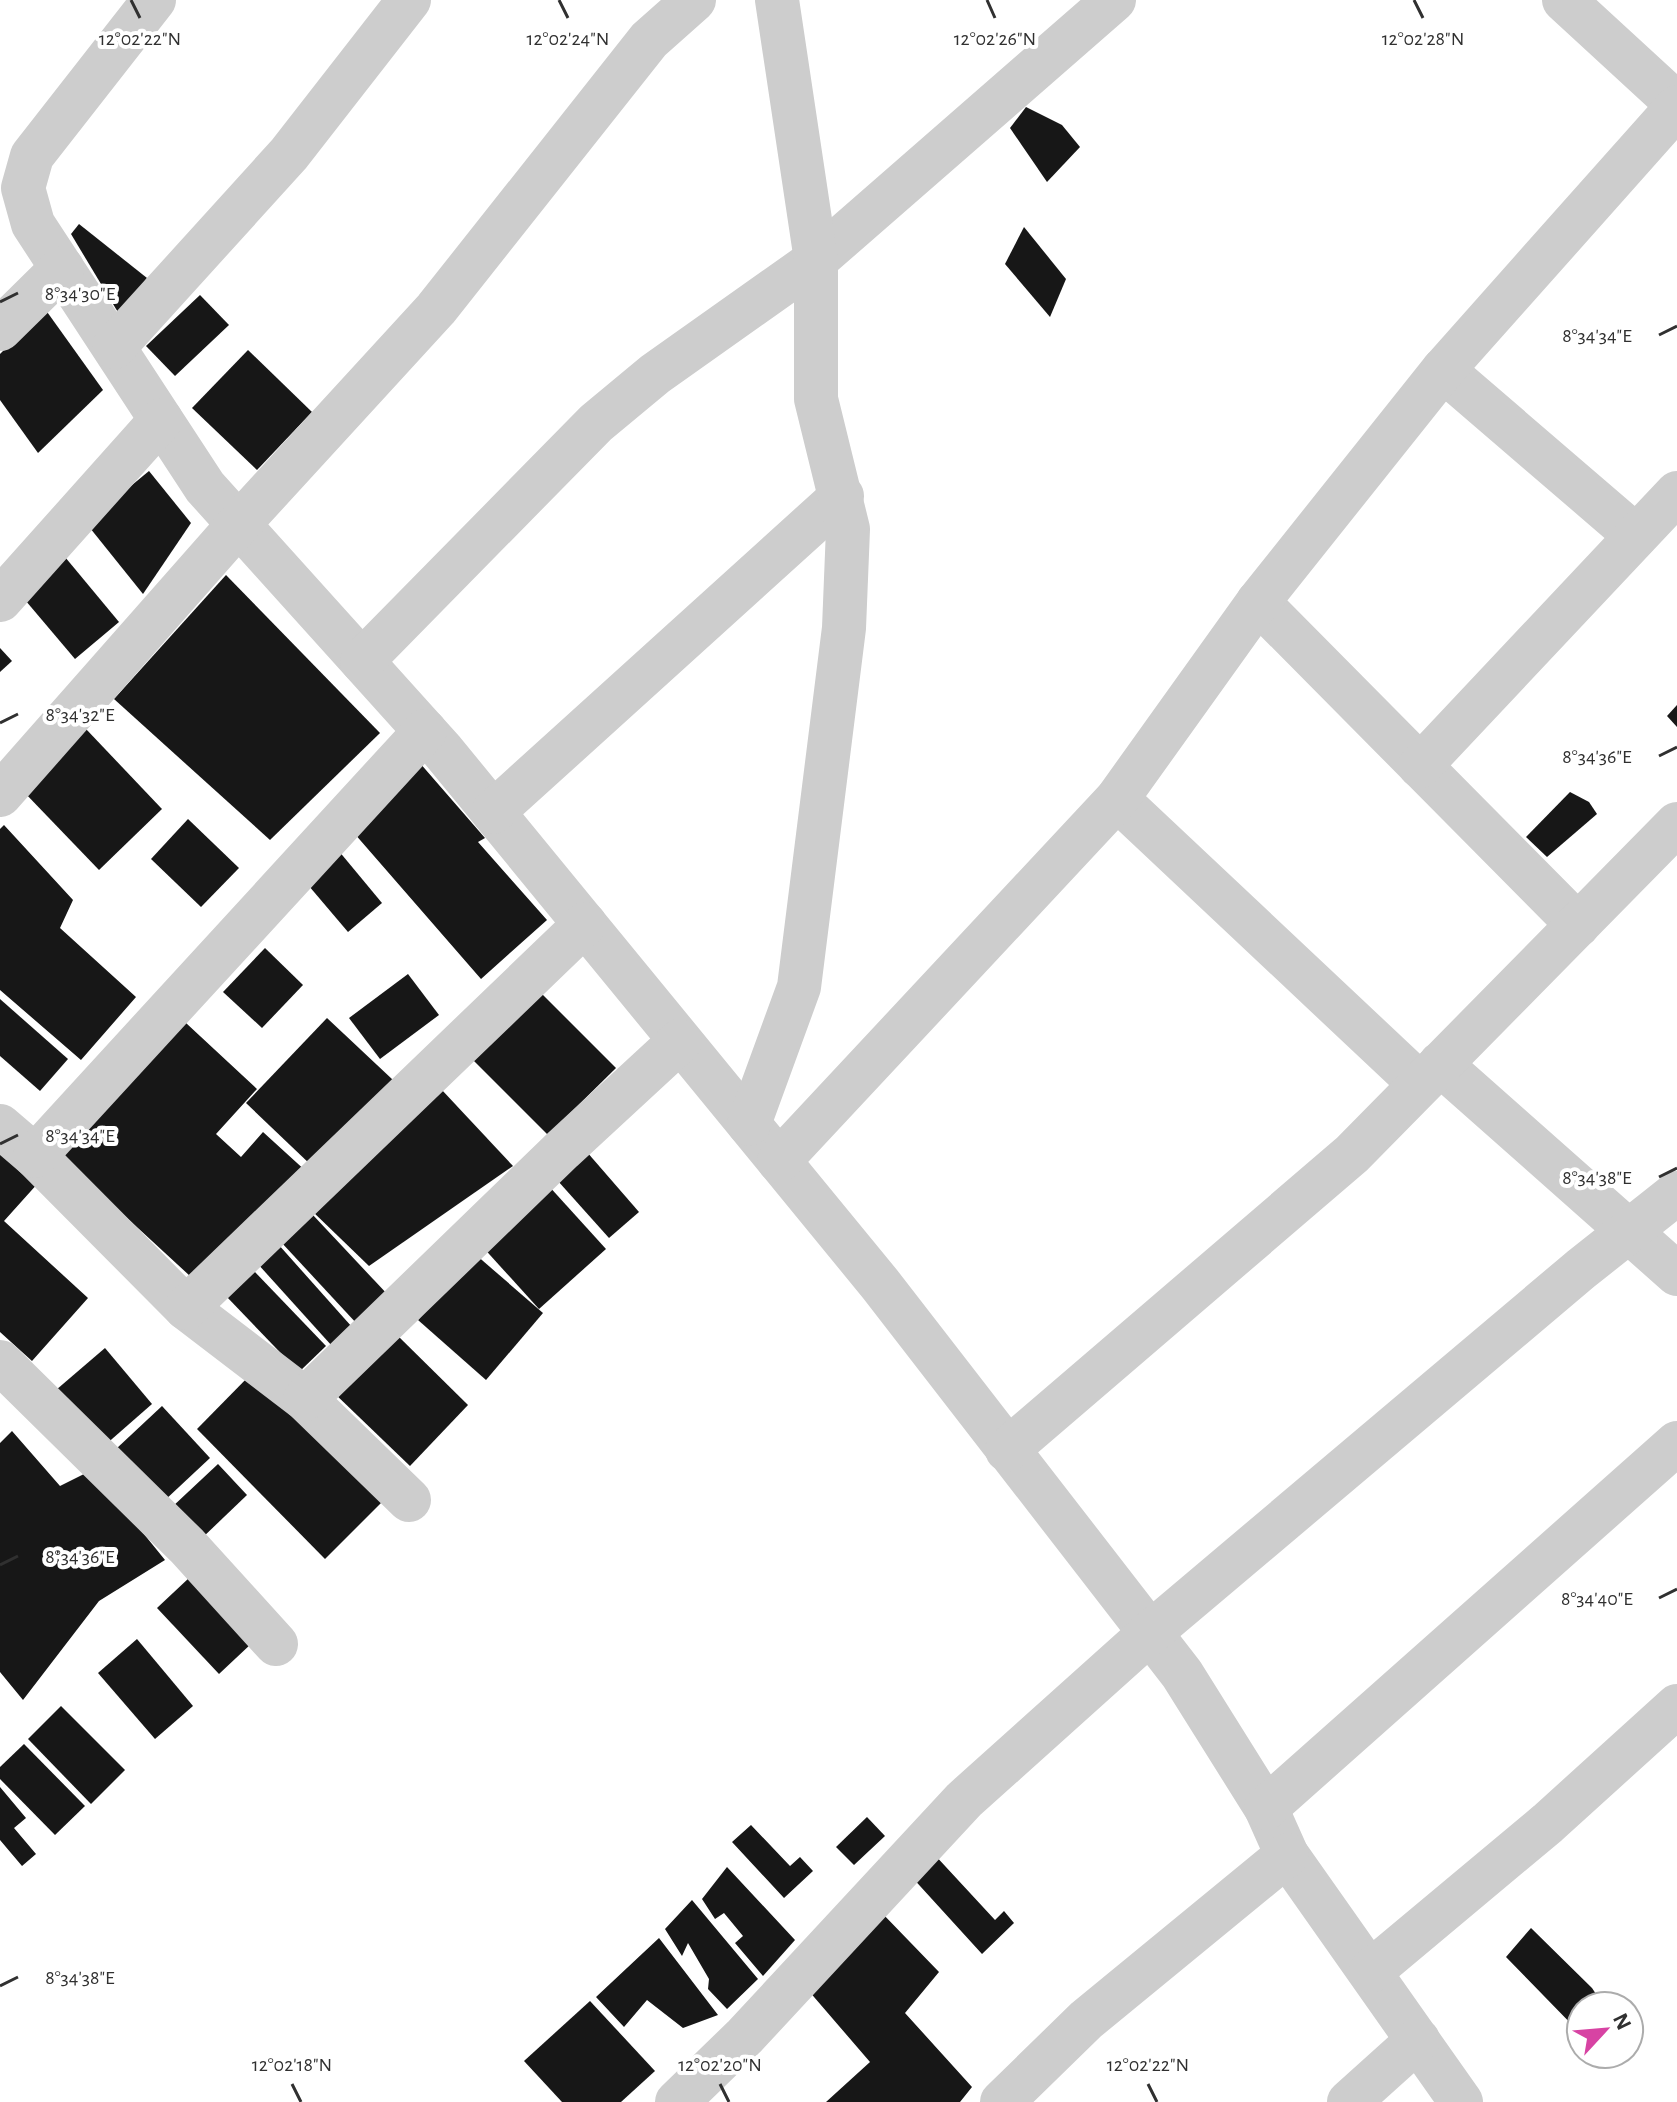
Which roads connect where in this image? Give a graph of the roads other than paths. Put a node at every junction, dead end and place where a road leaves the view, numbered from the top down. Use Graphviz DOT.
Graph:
graph roads {
  1 [pos="154,0"];
  2 [pos="409,0"];
  3 [pos="694,0"];
  4 [pos="777,0"];
  5 [pos="1114,0"];
  6 [pos="1587,7"];
  7 [pos="1677,106"];
  8 [pos="816,260"];
  9 [pos="62,268"];
  10 [pos="0,329"];
  11 [pos="114,347"];
  12 [pos="1443,370"];
  13 [pos="161,420"];
  14 [pos="1677,493"];
  15 [pos="842,496"];
  16 [pos="238,525"];
  17 [pos="1636,536"];
  18 [pos="0,600"];
  19 [pos="1258,602"];
  20 [pos="362,661"];
  21 [pos="425,731"];
  22 [pos="1420,766"];
  23 [pos="0,795"];
  24 [pos="1117,799"];
  25 [pos="493,812"];
  26 [pos="1677,824"];
  27 [pos="585,924"];
  28 [pos="1578,925"];
  29 [pos="680,1041"];
  30 [pos="1430,1074"];
  31 [pos="749,1124"];
  32 [pos="0,1126"];
  33 [pos="35,1156"];
  34 [pos="779,1161"];
  35 [pos="1677,1193"];
  36 [pos="1628,1230"];
  37 [pos="1677,1274"];
  38 [pos="186,1308"];
  39 [pos="7,1381"];
  40 [pos="305,1399"];
  41 [pos="1677,1443"];
  42 [pos="1007,1450"];
  43 [pos="409,1500"];
  44 [pos="1150,1633"];
  45 [pos="276,1644"];
  46 [pos="1677,1706"];
  47 [pos="1266,1808"];
  48 [pos="1287,1855"];
  49 [pos="1371,1971"];
  50 [pos="1418,2040"];
  51 [pos="677,2102"];
  52 [pos="1002,2102"];
  53 [pos="1349,2102"];
  54 [pos="1461,2102"];
  1 -- 9 [label="street"];
  2 -- 11 [label="street"];
  3 -- 16 [label="street"];
  4 -- 8 [label="street"];
  5 -- 8 [label="street"];
  6 -- 7 [label="street"];
  7 -- 12 [label="street"];
  8 -- 15 [label="street"];
  8 -- 20 [label="street"];
  9 -- 10 [label="street"];
  9 -- 11 [label="street"];
  11 -- 13 [label="street"];
  12 -- 17 [label="street"];
  12 -- 19 [label="street"];
  13 -- 16 [label="street"];
  13 -- 18 [label="street"];
  14 -- 17 [label="street"];
  15 -- 25 [label="street"];
  15 -- 31 [label="street"];
  16 -- 20 [label="street"];
  16 -- 23 [label="street"];
  17 -- 22 [label="street"];
  19 -- 22 [label="street"];
  19 -- 24 [label="street"];
  20 -- 21 [label="street"];
  21 -- 25 [label="street"];
  21 -- 33 [label="street"];
  22 -- 28 [label="street"];
  24 -- 30 [label="street"];
  24 -- 34 [label="street"];
  25 -- 27 [label="street"];
  26 -- 28 [label="street"];
  27 -- 29 [label="street"];
  27 -- 38 [label="street"];
  28 -- 30 [label="street"];
  29 -- 31 [label="street"];
  29 -- 40 [label="street"];
  30 -- 36 [label="street"];
  30 -- 42 [label="street"];
  31 -- 34 [label="street"];
  32 -- 33 [label="street"];
  33 -- 38 [label="street"];
  34 -- 42 [label="street"];
  35 -- 36 [label="street"];
  36 -- 37 [label="street"];
  36 -- 44 [label="street"];
  38 -- 40 [label="street"];
  39 -- 45 [label="street"];
  40 -- 43 [label="street"];
  41 -- 47 [label="street"];
  42 -- 44 [label="street"];
  44 -- 47 [label="street"];
  44 -- 51 [label="street"];
  46 -- 49 [label="street"];
  47 -- 48 [label="street"];
  48 -- 49 [label="street"];
  48 -- 52 [label="street"];
  49 -- 50 [label="street"];
  50 -- 53 [label="street"];
  50 -- 54 [label="street"];
}
